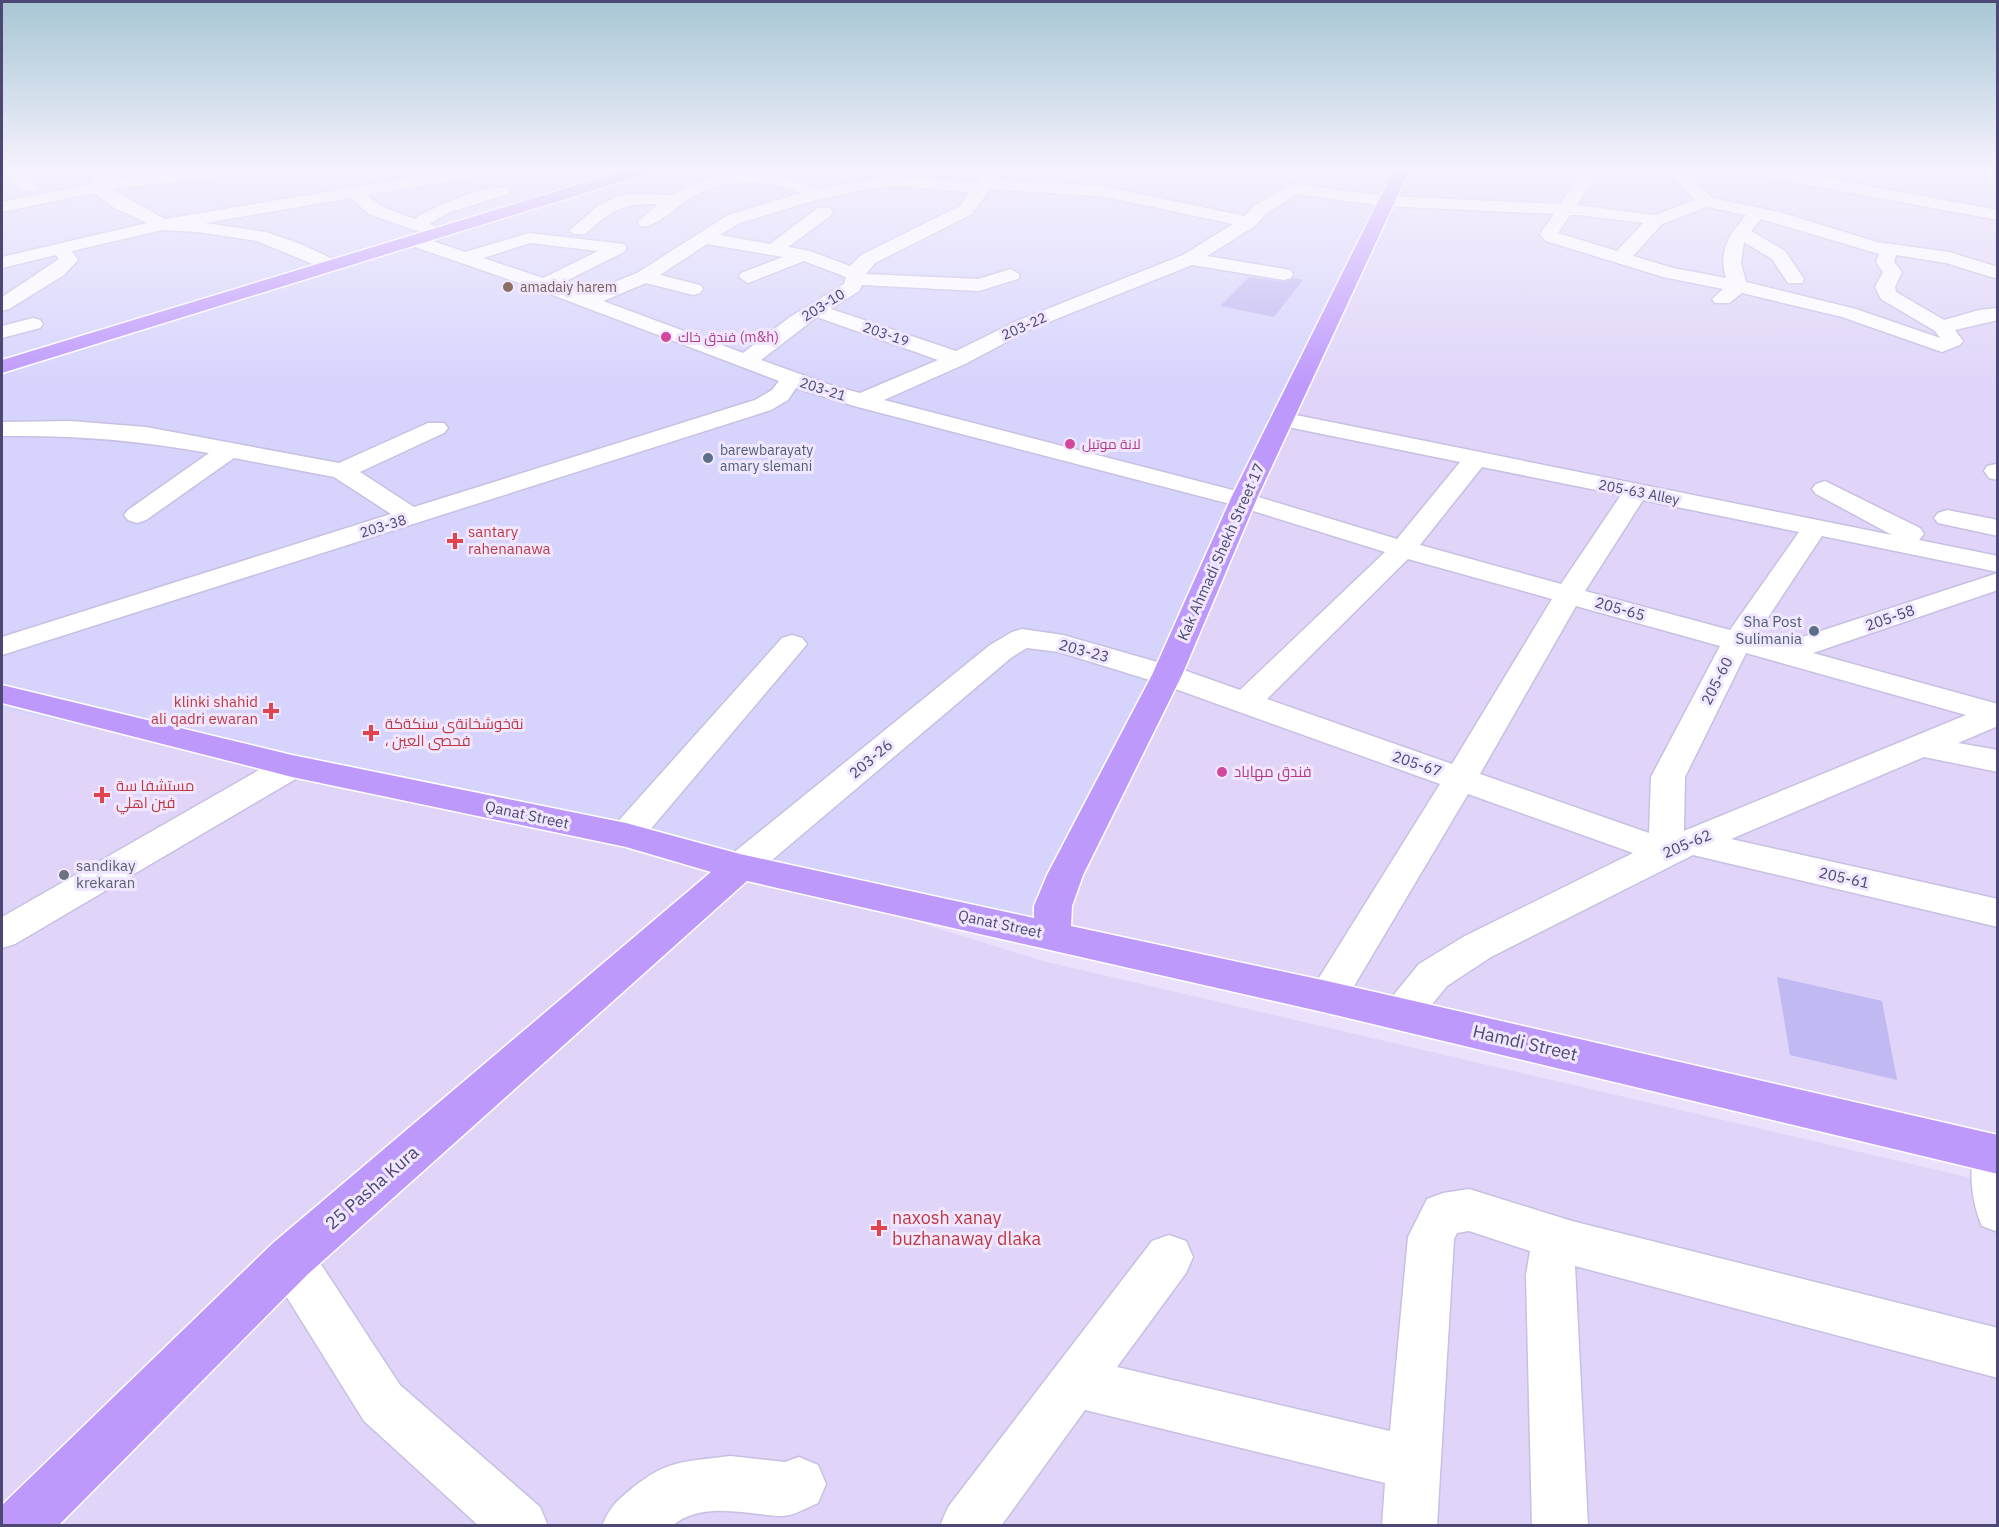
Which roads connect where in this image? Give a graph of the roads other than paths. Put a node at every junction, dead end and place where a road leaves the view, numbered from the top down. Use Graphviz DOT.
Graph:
graph roads {
  1 [pos="88,242"];
  2 [pos="213,242"];
  3 [pos="278,242"];
  4 [pos="392,242"];
  5 [pos="434,242"];
  6 [pos="515,242"];
  7 [pos="567,242"];
  8 [pos="697,242"];
  9 [pos="731,242"];
  10 [pos="781,242"];
  11 [pos="901,242"];
  12 [pos="1218,242"];
  13 [pos="1365,242"];
  14 [pos="1569,242"];
  15 [pos="1635,242"];
  16 [pos="1733,242"];
  17 [pos="1758,242"];
  18 [pos="1846,242"];
  19 [pos="61,249"];
  20 [pos="297,249"];
  21 [pos="774,249"];
  22 [pos="804,255"];
  23 [pos="1881,255"];
  24 [pos="465,258"];
  25 [pos="1621,258"];
  26 [pos="1190,260"];
  27 [pos="2,262"];
  28 [pos="332,266"];
  29 [pos="1998,273"];
  30 [pos="1284,274"];
  31 [pos="1011,275"];
  32 [pos="855,276"];
  33 [pos="644,277"];
  34 [pos="748,277"];
  35 [pos="1795,279"];
  36 [pos="544,285"];
  37 [pos="1738,286"];
  38 [pos="1981,287"];
  39 [pos="693,289"];
  40 [pos="1703,300"];
  41 [pos="585,302"];
  42 [pos="2,305"];
  43 [pos="815,310"];
  44 [pos="1998,314"];
  45 [pos="33,324"];
  46 [pos="1942,327"];
  47 [pos="2,332"];
  48 [pos="957,359"];
  49 [pos="745,362"];
  50 [pos="2,367"];
  51 [pos="791,379"];
  52 [pos="852,399"];
  53 [pos="763,405"];
  54 [pos="1281,419"];
  55 [pos="436,428"];
  56 [pos="2,429"];
  57 [pos="228,451"];
  58 [pos="1476,459"];
  59 [pos="342,471"];
  60 [pos="1825,489"];
  61 [pos="1636,491"];
  62 [pos="1243,500"];
  63 [pos="137,515"];
  64 [pos="412,517"];
  65 [pos="1947,518"];
  66 [pos="1815,527"];
  67 [pos="1998,528"];
  68 [pos="1403,549"];
  69 [pos="1959,556"];
  70 [pos="1998,564"];
  71 [pos="1998,581"];
  72 [pos="1568,595"];
  73 [pos="1737,642"];
  74 [pos="792,644"];
  75 [pos="2,646"];
  76 [pos="1001,651"];
  77 [pos="1782,654"];
  78 [pos="1167,675"];
  79 [pos="2,694"];
  80 [pos="1245,703"];
  81 [pos="1998,714"];
  82 [pos="1921,746"];
  83 [pos="1998,761"];
  84 [pos="292,766"];
  85 [pos="1460,779"];
  86 [pos="626,835"];
  87 [pos="1678,847"];
  88 [pos="740,867"];
  89 [pos="1998,913"];
  90 [pos="2,934"];
  91 [pos="1052,936"];
  92 [pos="1327,997"];
  93 [pos="1401,1014"];
  94 [pos="1996,1155"];
  95 [pos="1998,1211"];
  96 [pos="1572,1244"];
  97 [pos="1170,1257"];
  98 [pos="290,1259"];
  99 [pos="1998,1353"];
  100 [pos="1073,1382"];
  101 [pos="1414,1463"];
  102 [pos="799,1484"];
  103 [pos="19,1526"];
  104 [pos="521,1526"];
  105 [pos="629,1526"];
  106 [pos="966,1526"];
  107 [pos="1409,1526"];
  108 [pos="1560,1526"];
  1 -- 19 [label="street"];
  2 -- 20 [label="street"];
  3 -- 20 [label="street"];
  4 -- 28 [label="main road"];
  5 -- 24 [label="street, 203-21"];
  6 -- 24 [label="street"];
  7 -- 36 [label="street"];
  8 -- 33 [label="street"];
  9 -- 21 [label="street"];
  10 -- 21 [label="street"];
  11 -- 32 [label="street, 203-10"];
  12 -- 26 [label="street, 203-22"];
  13 -- 54 [label="main road, Kak Ahmadi Shekh Street 17"];
  14 -- 25 [label="street"];
  15 -- 25 [label="street"];
  16 -- 37 [label="street"];
  17 -- 35 [label="street"];
  18 -- 23 [label="street"];
  19 -- 27 [label="street"];
  19 -- 42 [label="street"];
  20 -- 28 [label="street"];
  21 -- 22 [label="street"];
  22 -- 32 [label="street"];
  22 -- 34 [label="street"];
  23 -- 29 [label="street"];
  23 -- 38 [label="street"];
  23 -- 46 [label="street"];
  24 -- 36 [label="street, 203-21"];
  25 -- 37 [label="street"];
  26 -- 30 [label="street"];
  26 -- 48 [label="street, 203-22"];
  28 -- 50 [label="main road"];
  31 -- 32 [label="street"];
  32 -- 43 [label="street, 203-10"];
  33 -- 39 [label="street"];
  33 -- 41 [label="street"];
  36 -- 41 [label="street, 203-21"];
  37 -- 40 [label="street"];
  37 -- 46 [label="street"];
  41 -- 49 [label="street, 203-21"];
  43 -- 48 [label="street, 203-19"];
  43 -- 49 [label="street, 203-10"];
  44 -- 46 [label="street"];
  45 -- 47 [label="street"];
  48 -- 52 [label="street, 203-22"];
  49 -- 51 [label="street, 203-21"];
  51 -- 52 [label="street, 203-21"];
  51 -- 53 [label="street, 203-38"];
  52 -- 53 [label="street, 203-38"];
  52 -- 62 [label="street, 203-21"];
  53 -- 64 [label="street, 203-38"];
  54 -- 58 [label="street, 205-63 Alley"];
  54 -- 62 [label="main road, Kak Ahmadi Shekh Street 17"];
  55 -- 59 [label="street"];
  56 -- 57 [label="street"];
  57 -- 59 [label="street"];
  57 -- 63 [label="street"];
  58 -- 61 [label="street, 205-63 Alley"];
  58 -- 68 [label="street"];
  59 -- 64 [label="street"];
  60 -- 69 [label="street"];
  61 -- 66 [label="street, 205-63 Alley"];
  61 -- 72 [label="street"];
  62 -- 68 [label="street, 205-65"];
  62 -- 78 [label="main road, Kak Ahmadi Shekh Street 17"];
  64 -- 75 [label="street, 203-38"];
  65 -- 67 [label="street"];
  66 -- 69 [label="street, 205-63 Alley"];
  66 -- 73 [label="street, 205-60"];
  68 -- 72 [label="street, 205-65"];
  68 -- 80 [label="street"];
  69 -- 70 [label="street, 205-63 Alley"];
  71 -- 77 [label="street, 205-58"];
  72 -- 73 [label="street, 205-65"];
  72 -- 85 [label="street"];
  73 -- 77 [label="street, 205-65"];
  73 -- 87 [label="street, 205-60"];
  74 -- 86 [label="street"];
  76 -- 78 [label="street, 203-23"];
  76 -- 88 [label="street, 203-26"];
  77 -- 81 [label="street, 205-65"];
  78 -- 80 [label="street, 205-67"];
  78 -- 91 [label="main road, Kak Ahmadi Shekh Street 17"];
  79 -- 84 [label="main road, Qanat Street"];
  80 -- 85 [label="street, 205-67"];
  81 -- 82 [label="street, 205-62"];
  82 -- 83 [label="street"];
  82 -- 87 [label="street, 205-62"];
  84 -- 86 [label="main road, Qanat Street"];
  84 -- 90 [label="street"];
  85 -- 87 [label="street, 205-67"];
  85 -- 92 [label="street"];
  86 -- 88 [label="main road, Qanat Street"];
  87 -- 89 [label="street, 205-61"];
  87 -- 93 [label="street, 205-62"];
  88 -- 91 [label="main road, Qanat Street"];
  88 -- 98 [label="main road, 25 Pasha Kura"];
  91 -- 92 [label="main road, Hamdi Street"];
  92 -- 93 [label="main road, Hamdi Street"];
  93 -- 94 [label="main road, Hamdi Street"];
  94 -- 95 [label="street"];
  96 -- 99 [label="street"];
  96 -- 101 [label="street"];
  96 -- 108 [label="street"];
  97 -- 100 [label="street"];
  98 -- 103 [label="main road, 25 Pasha Kura"];
  98 -- 104 [label="street"];
  100 -- 101 [label="street"];
  100 -- 106 [label="street"];
  101 -- 107 [label="street"];
  102 -- 105 [label="street"];
}
